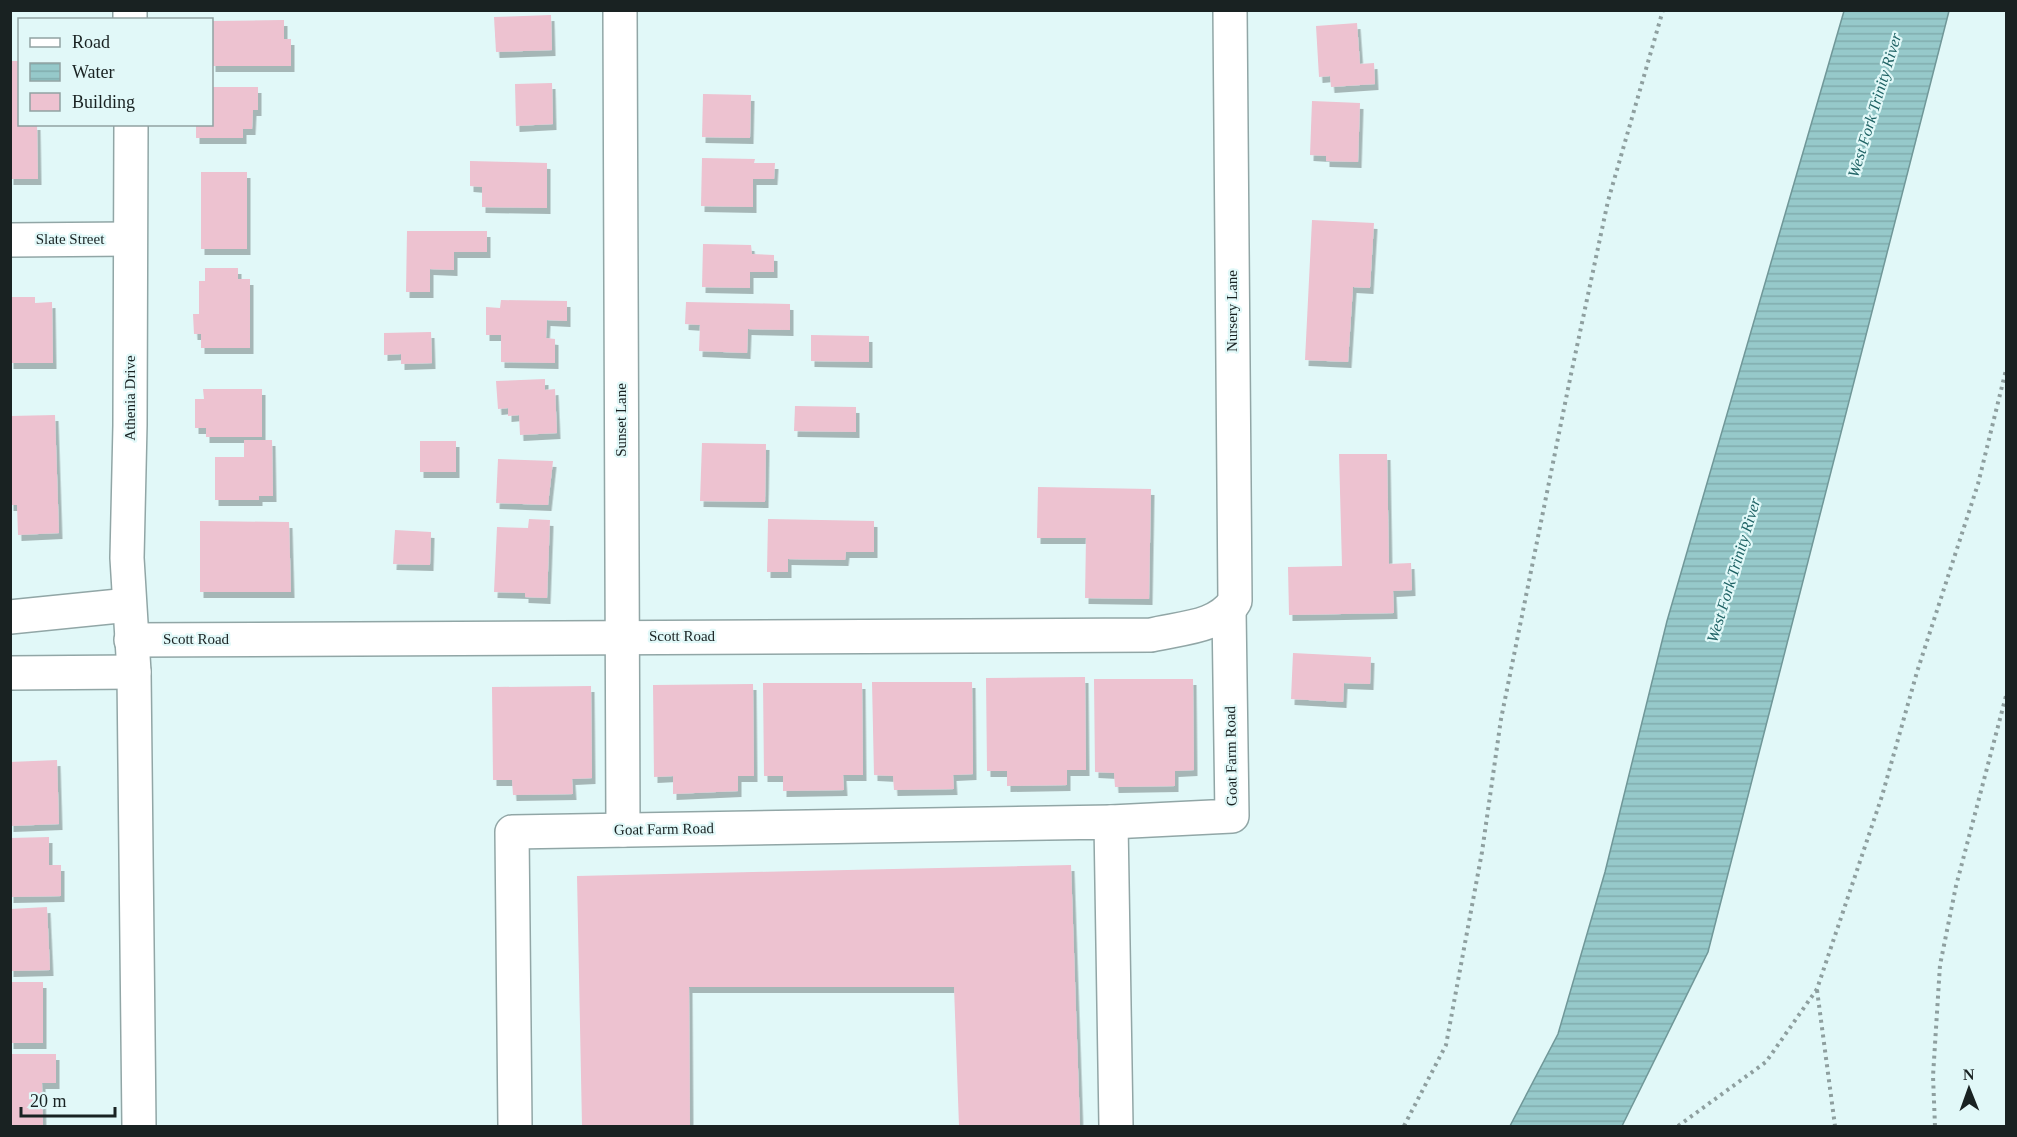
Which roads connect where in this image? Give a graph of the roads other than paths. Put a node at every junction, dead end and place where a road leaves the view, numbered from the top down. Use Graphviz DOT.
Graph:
graph roads {
  1 [pos="620,10"];
  2 [pos="1230,10"];
  3 [pos="131,126"];
  4 [pos="130,239"];
  5 [pos="10,240"];
  6 [pos="129,605"];
  7 [pos="1229,610"];
  8 [pos="10,616"];
  9 [pos="622,636"];
  10 [pos="131,640"];
  11 [pos="134,672"];
  12 [pos="10,673"];
  13 [pos="1111,822"];
  14 [pos="623,830"];
  15 [pos="139,1126"];
  16 [pos="515,1126"];
  17 [pos="1116,1126"];
  1 -- 9 [label="street, Sunset Lane"];
  2 -- 7 [label="street, Nursery Lane"];
  3 -- 4 [label="street, Athenia Drive"];
  4 -- 5 [label="street, Slate Street"];
  4 -- 6 [label="street, Athenia Drive"];
  6 -- 8 [label="street"];
  6 -- 10 [label="street, Athenia Drive"];
  7 -- 9 [label="street, Scott Road"];
  7 -- 13 [label="street, Goat Farm Road"];
  9 -- 10 [label="street, Scott Road"];
  9 -- 14 [label="street, Sunset Lane"];
  10 -- 11 [label="street, Athenia Drive"];
  11 -- 12 [label="street"];
  11 -- 15 [label="street, Athenia Drive"];
  13 -- 14 [label="street, Goat Farm Road"];
  13 -- 17 [label="street"];
  14 -- 16 [label="street, Goat Farm Road"];
}
